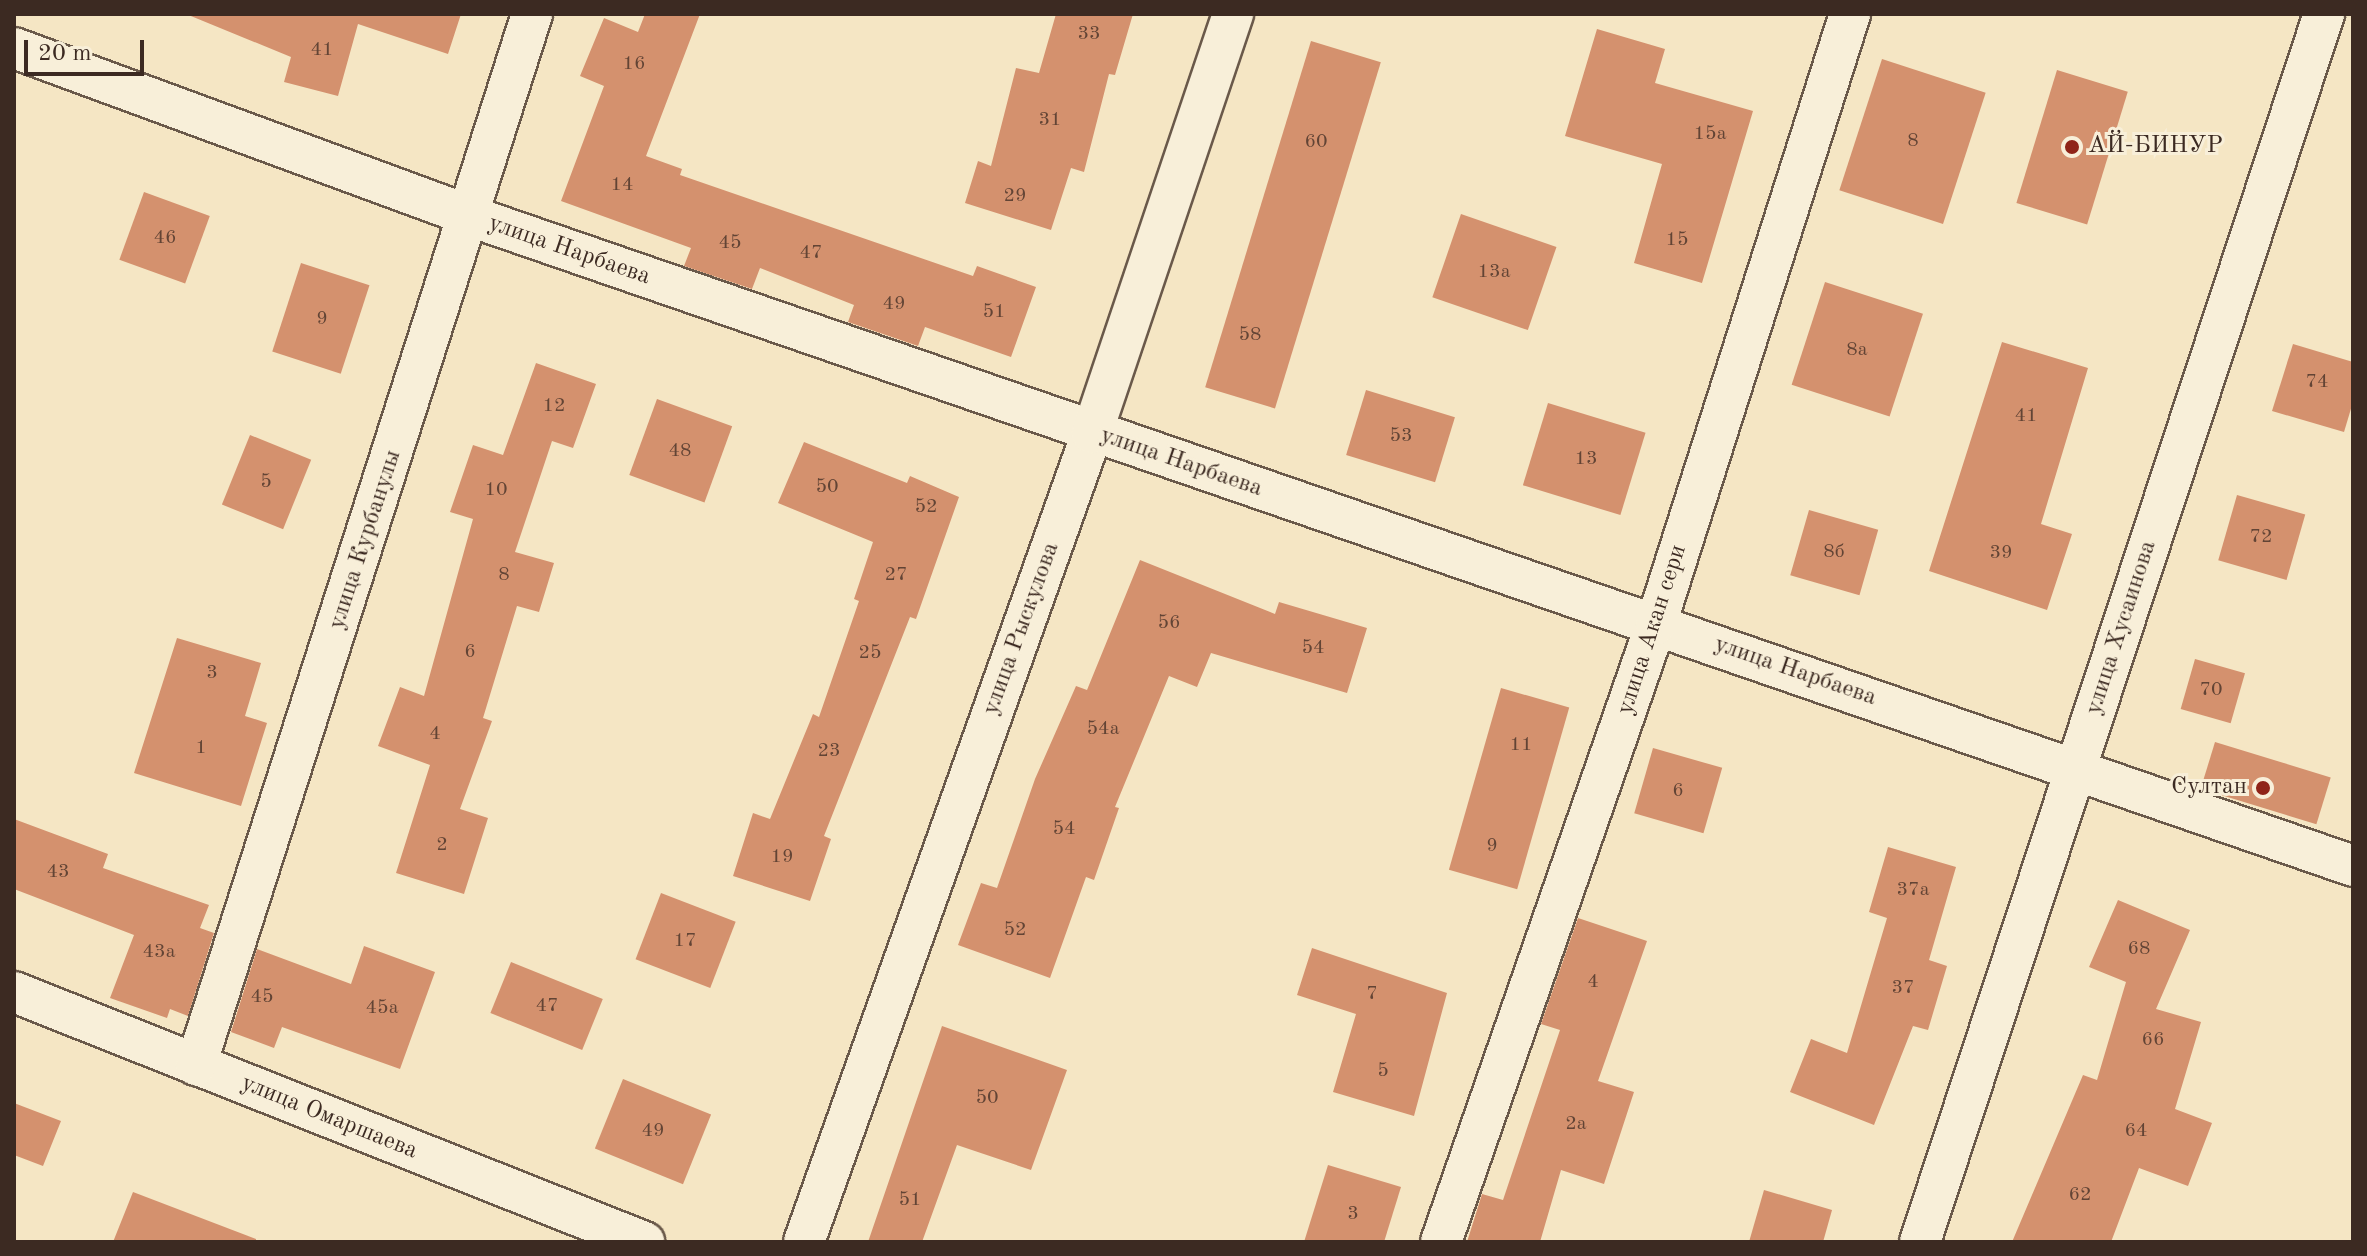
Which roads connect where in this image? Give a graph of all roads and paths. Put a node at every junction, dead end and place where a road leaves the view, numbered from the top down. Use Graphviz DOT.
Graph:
graph roads {
  1 [pos="532,14"];
  2 [pos="1233,14"];
  3 [pos="1850,14"];
  4 [pos="2324,14"];
  5 [pos="14,48"];
  6 [pos="470,216"];
  7 [pos="1092,433"];
  8 [pos="1656,624"];
  9 [pos="2075,768"];
  10 [pos="2350,853"];
  11 [pos="14,992"];
  12 [pos="196,1065"];
  13 [pos="644,1242"];
  14 [pos="804,1242"];
  15 [pos="1441,1242"];
  16 [pos="1920,1242"];
  1 -- 6 [label="street, улица Курбанулы"];
  2 -- 7 [label="street, улица Рыскулова"];
  3 -- 8 [label="street, улица Акан сери"];
  4 -- 9 [label="street, улица Хусаинова"];
  5 -- 6 [label="street, улица Нарбаева"];
  6 -- 7 [label="street, улица Нарбаева"];
  6 -- 12 [label="street, улица Курбанулы"];
  7 -- 8 [label="street, улица Нарбаева"];
  7 -- 14 [label="street, улица Рыскулова"];
  8 -- 9 [label="street, улица Нарбаева"];
  8 -- 15 [label="street, улица Акан сери"];
  9 -- 10 [label="street, улица Нарбаева"];
  9 -- 16 [label="street, улица Хусаинова"];
  11 -- 12 [label="street, улица Омаршаева"];
  12 -- 13 [label="street, улица Омаршаева"];
}
